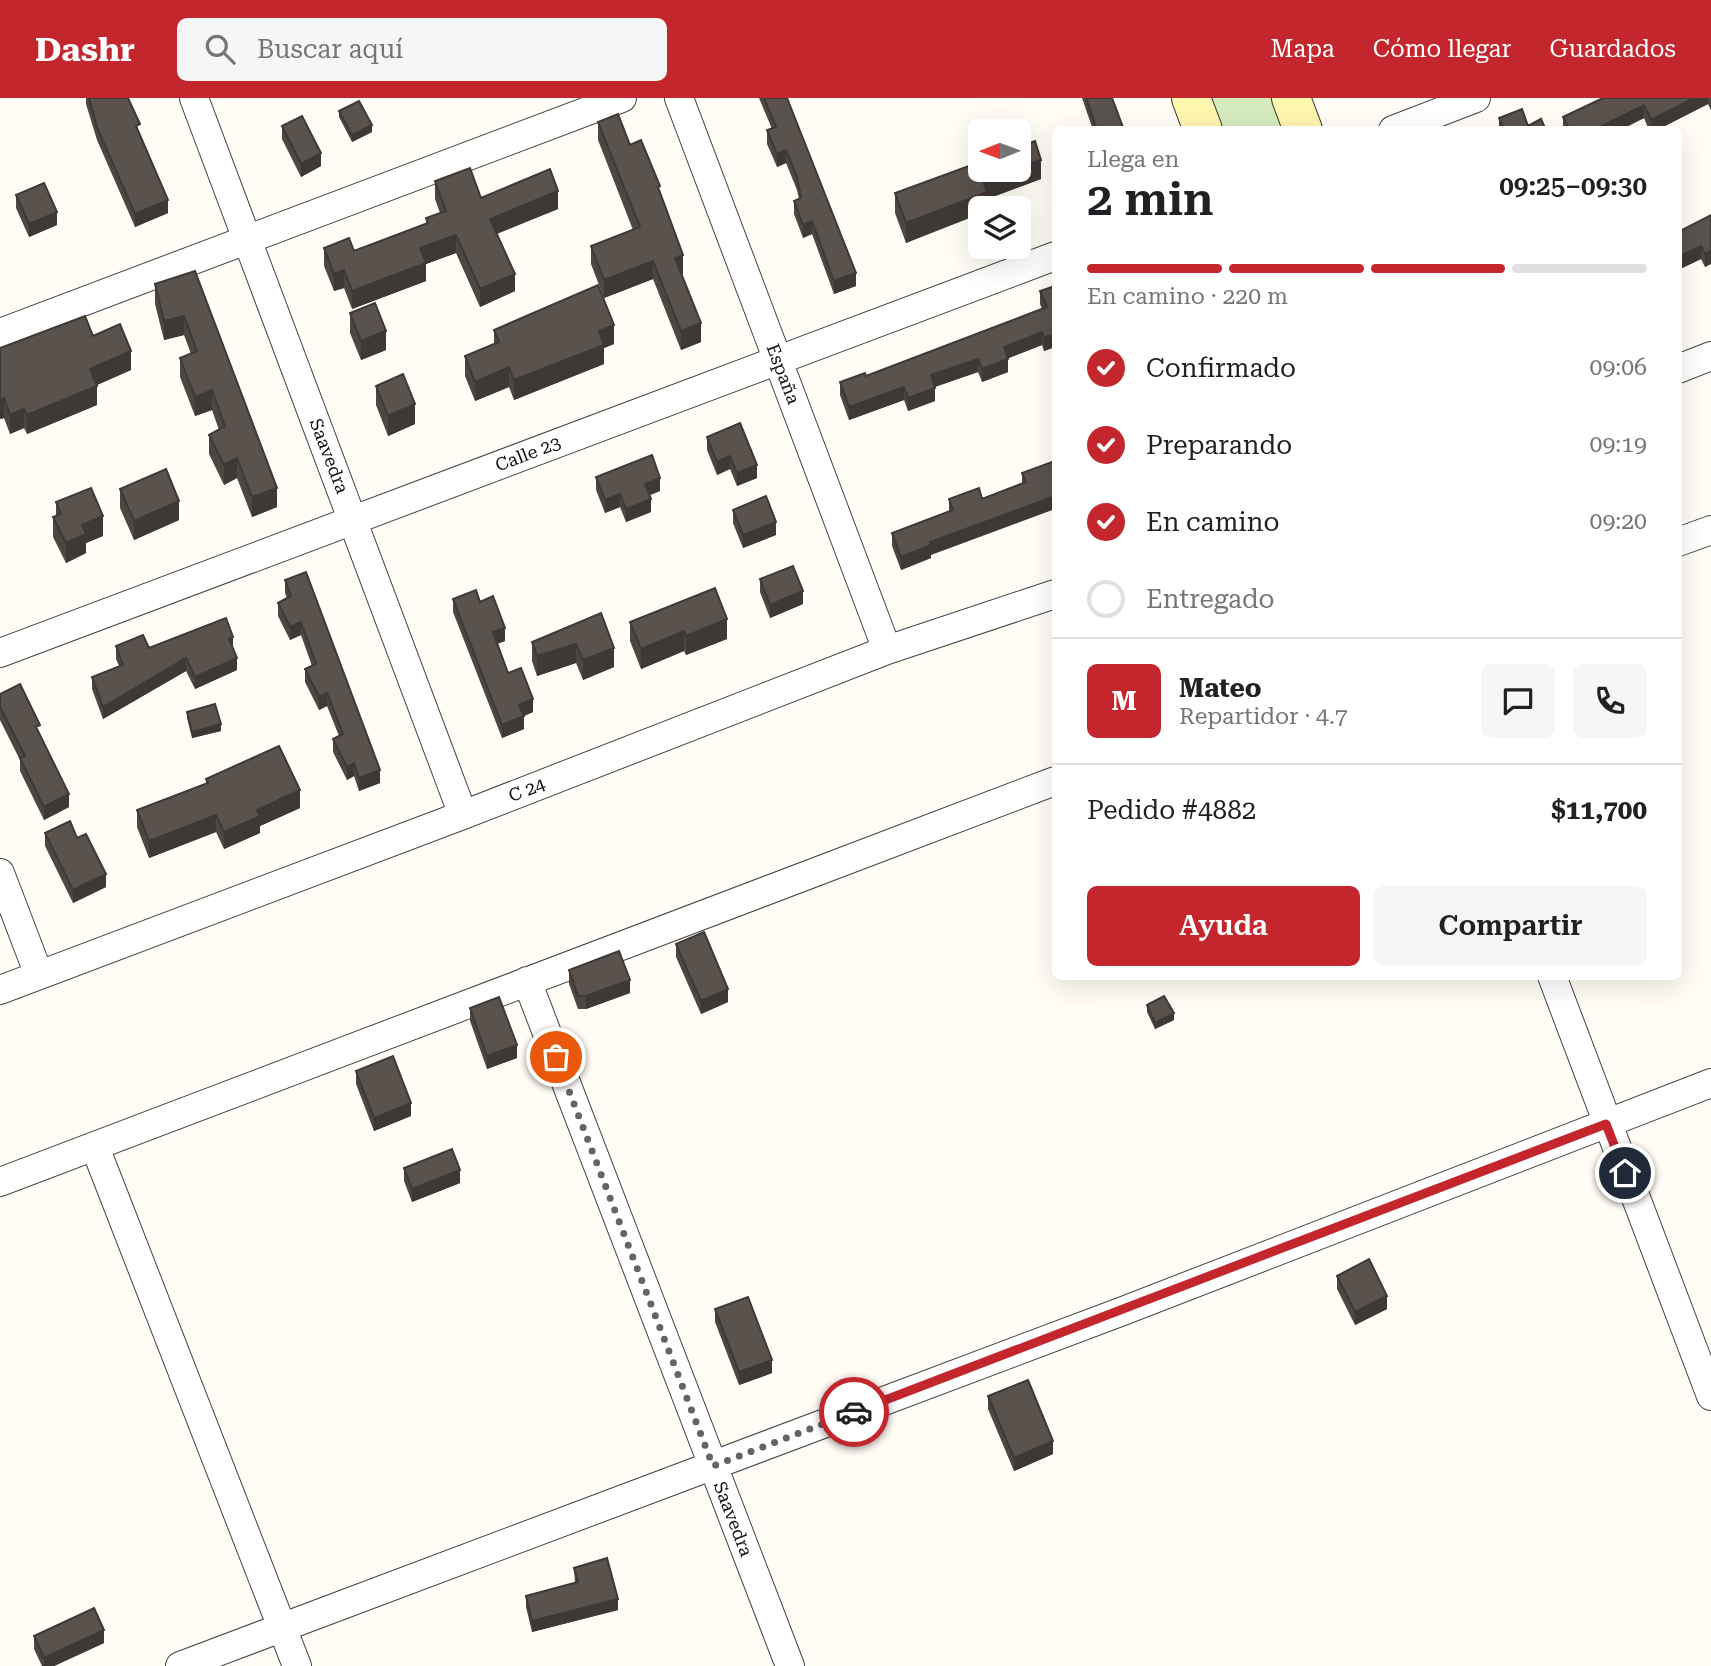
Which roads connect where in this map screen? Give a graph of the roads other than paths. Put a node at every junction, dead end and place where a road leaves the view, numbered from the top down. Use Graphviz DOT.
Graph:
graph roads {
  1 [pos="194,98"];
  2 [pos="621,98"];
  3 [pos="679,98"];
  4 [pos="1191,98"];
  5 [pos="1291,98"];
  6 [pos="1476,98"];
  7 [pos="1429,123"];
  8 [pos="1202,126"];
  9 [pos="1302,126"];
  10 [pos="247,240"];
  11 [pos="1052,257"];
  12 [pos="0,333"];
  13 [pos="1711,356"];
  14 [pos="778,360"];
  15 [pos="1682,367"];
  16 [pos="353,520"];
  17 [pos="1711,530"];
  18 [pos="1682,541"];
  19 [pos="1052,595"];
  20 [pos="887,650"];
  21 [pos="0,653"];
  22 [pos="1052,782"];
  23 [pos="463,815"];
  24 [pos="0,873"];
  25 [pos="39,975"];
  26 [pos="1553,980"];
  27 [pos="527,981"];
  28 [pos="0,990"];
  29 [pos="1711,1083"];
  30 [pos="1606,1124"];
  31 [pos="95,1147"];
  32 [pos="0,1182"];
  33 [pos="1711,1396"];
  34 [pos="713,1466"];
  35 [pos="283,1627"];
  36 [pos="180,1666"];
  37 [pos="298,1666"];
  38 [pos="790,1666"];
  1 -- 10 [label="street, Saavedra"];
  2 -- 10 [label="street"];
  3 -- 14 [label="street, España"];
  4 -- 8 [label="main road"];
  5 -- 9 [label="main road"];
  6 -- 7 [label="street"];
  10 -- 12 [label="street"];
  10 -- 16 [label="street, Saavedra"];
  11 -- 14 [label="street, Calle 23"];
  13 -- 15 [label="street"];
  14 -- 16 [label="street, Calle 23"];
  14 -- 20 [label="street, España"];
  16 -- 21 [label="street, Calle 23"];
  16 -- 23 [label="street, Saavedra"];
  17 -- 18 [label="street"];
  19 -- 20 [label="street, C 24"];
  20 -- 23 [label="street, C 24"];
  22 -- 27 [label="street"];
  23 -- 25 [label="street, C 24"];
  24 -- 25 [label="street"];
  25 -- 28 [label="street, C 24"];
  26 -- 30 [label="street"];
  27 -- 31 [label="street"];
  27 -- 34 [label="street, Saavedra"];
  29 -- 30 [label="street"];
  30 -- 33 [label="street"];
  30 -- 34 [label="street"];
  31 -- 32 [label="street"];
  31 -- 35 [label="street"];
  34 -- 35 [label="street"];
  34 -- 38 [label="street, Saavedra"];
  35 -- 36 [label="street"];
  35 -- 37 [label="street"];
}
